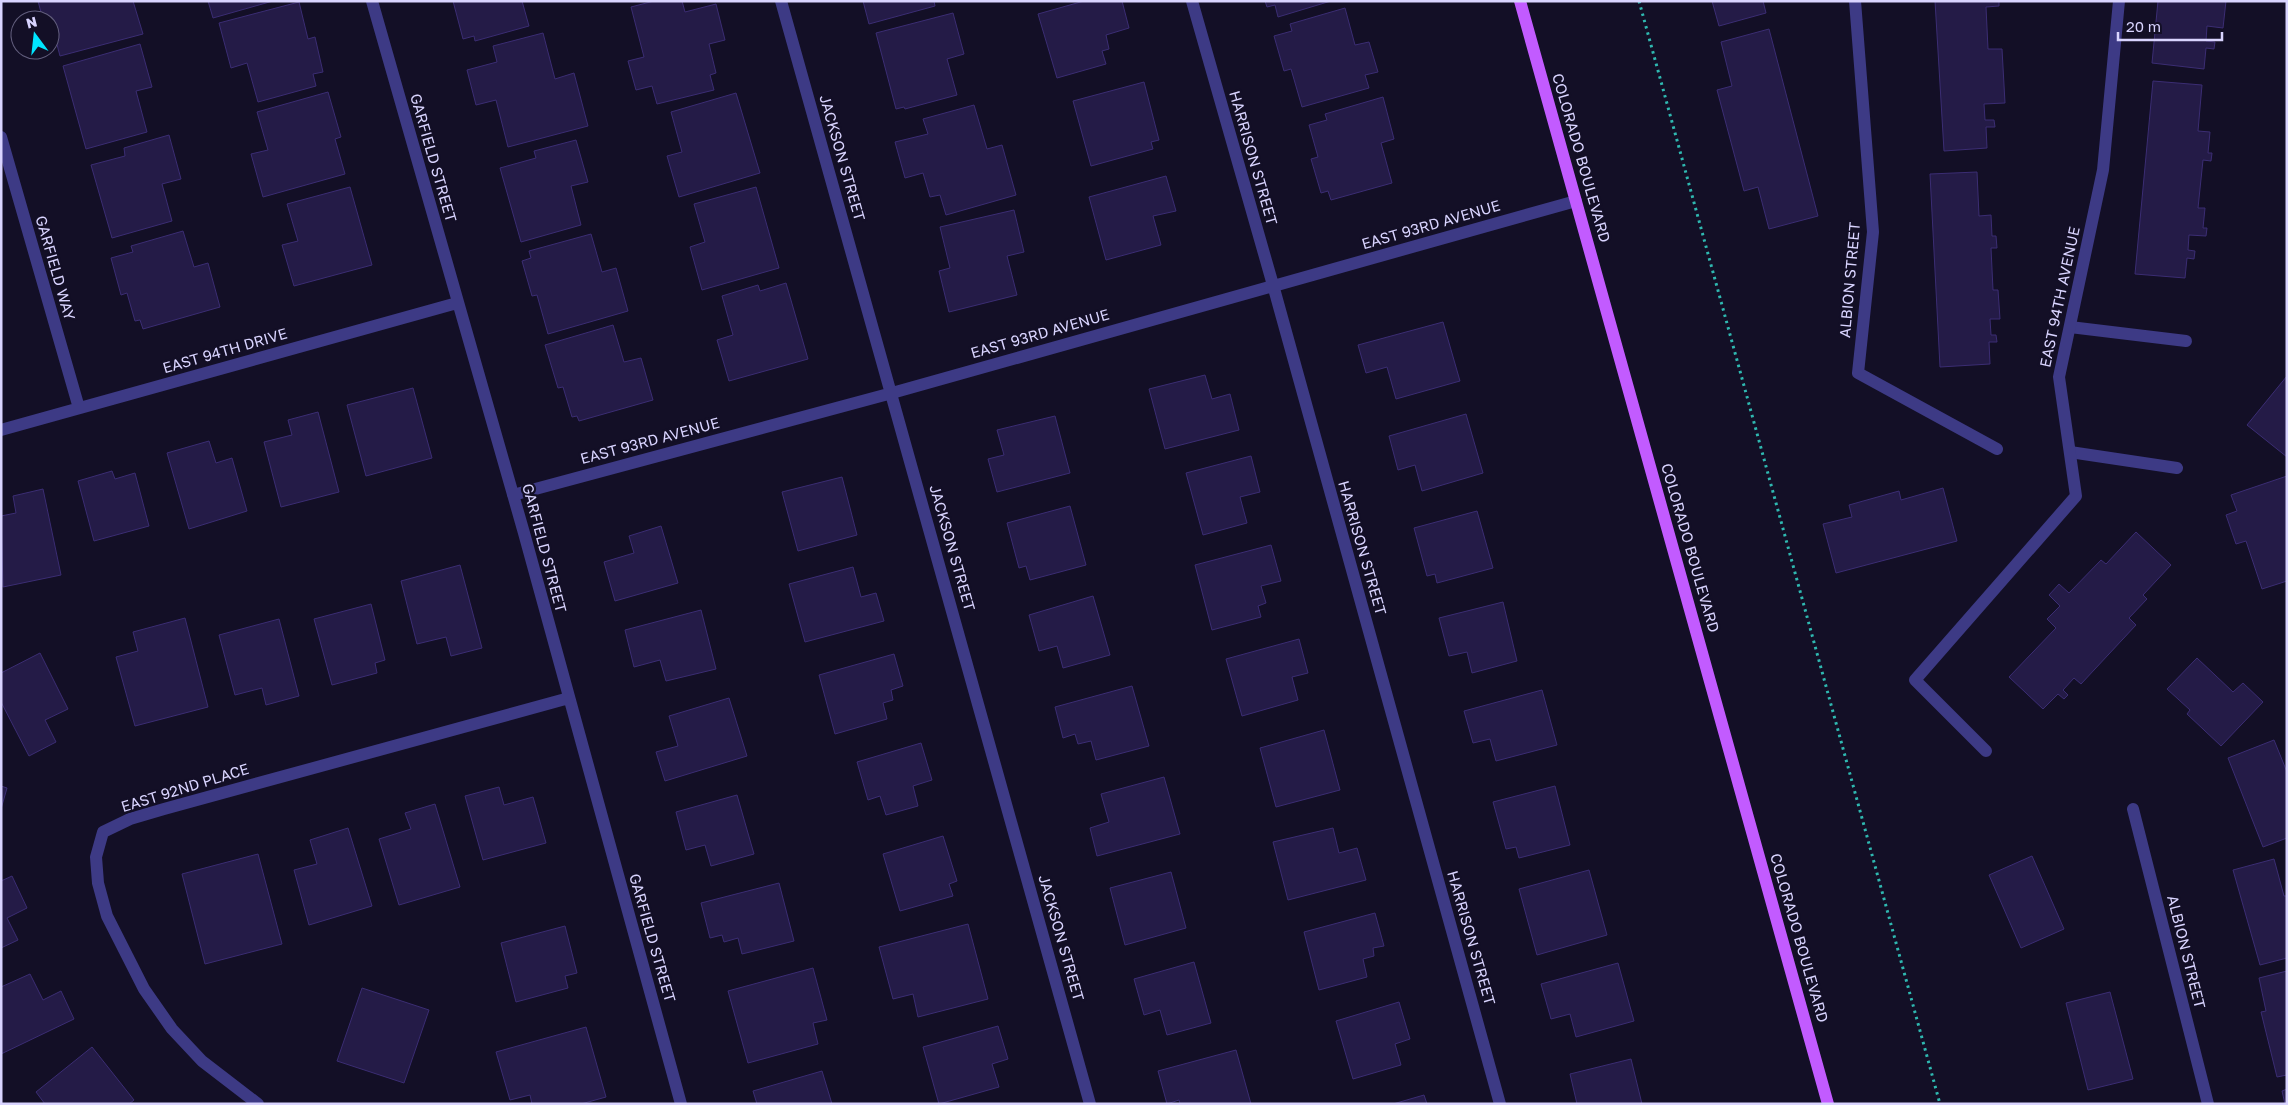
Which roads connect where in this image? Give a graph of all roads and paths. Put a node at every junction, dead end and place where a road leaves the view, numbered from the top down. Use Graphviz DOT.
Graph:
graph roads {
  1 [pos="372,1"];
  2 [pos="781,1"];
  3 [pos="1192,1"];
  4 [pos="1520,1"];
  5 [pos="1639,1"];
  6 [pos="1855,1"];
  7 [pos="2119,1"];
  8 [pos="1,136"];
  9 [pos="1576,201"];
  10 [pos="1273,285"];
  11 [pos="457,303"];
  12 [pos="2070,327"];
  13 [pos="2186,341"];
  14 [pos="892,392"];
  15 [pos="79,408"];
  16 [pos="1,430"];
  17 [pos="1997,449"];
  18 [pos="2070,452"];
  19 [pos="2177,468"];
  20 [pos="513,495"];
  21 [pos="569,698"];
  22 [pos="1986,751"];
  23 [pos="2133,809"];
  24 [pos="258,1104"];
  25 [pos="681,1104"];
  26 [pos="1090,1104"];
  27 [pos="1500,1104"];
  28 [pos="1828,1104"];
  29 [pos="1940,1104"];
  30 [pos="2208,1104"];
  1 -- 11 [label="street, GARFIELD STREET"];
  2 -- 14 [label="street, JACKSON STREET"];
  3 -- 10 [label="street, HARRISON STREET"];
  4 -- 9 [label="main road, COLORADO BOULEVARD"];
  5 -- 29 [label="path"];
  6 -- 17 [label="street, ALBION STREET"];
  7 -- 12 [label="street, EAST 94TH AVENUE"];
  8 -- 15 [label="street, GARFIELD WAY"];
  9 -- 10 [label="street, EAST 93RD AVENUE"];
  9 -- 28 [label="main road, COLORADO BOULEVARD"];
  10 -- 14 [label="street, EAST 93RD AVENUE"];
  10 -- 27 [label="street, HARRISON STREET"];
  11 -- 15 [label="street, EAST 94TH DRIVE"];
  11 -- 20 [label="street, GARFIELD STREET"];
  12 -- 13 [label="street"];
  12 -- 18 [label="street, EAST 94TH AVENUE"];
  14 -- 20 [label="street, EAST 93RD AVENUE"];
  14 -- 26 [label="street, JACKSON STREET"];
  15 -- 16 [label="street, EAST 94TH DRIVE"];
  18 -- 19 [label="street"];
  18 -- 22 [label="street, EAST 94TH AVENUE"];
  20 -- 21 [label="street, GARFIELD STREET"];
  21 -- 24 [label="street, EAST 92ND PLACE"];
  21 -- 25 [label="street, GARFIELD STREET"];
  23 -- 30 [label="street, ALBION STREET"];
}
